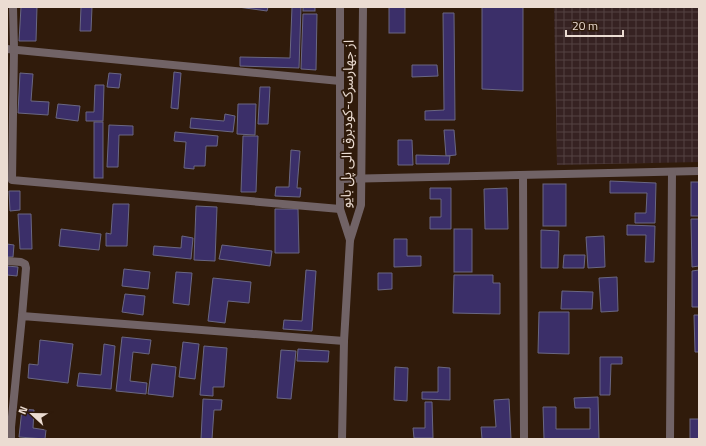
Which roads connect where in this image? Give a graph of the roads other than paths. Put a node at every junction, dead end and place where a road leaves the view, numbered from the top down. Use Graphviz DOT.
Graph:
graph roads {
  1 [pos="14,7"];
  2 [pos="340,7"];
  3 [pos="363,7"];
  4 [pos="11,49"];
  5 [pos="340,81"];
  6 [pos="699,171"];
  7 [pos="672,172"];
  8 [pos="523,175"];
  9 [pos="361,178"];
  10 [pos="340,179"];
  11 [pos="340,209"];
  12 [pos="350,240"];
  13 [pos="7,262"];
  14 [pos="22,316"];
  15 [pos="344,341"];
  16 [pos="11,439"];
  17 [pos="342,439"];
  18 [pos="524,439"];
  19 [pos="670,439"];
  1 -- 4 [label="street"];
  2 -- 5 [label="street, از جهارسرک-کودبرق الی پل بایو"];
  3 -- 9 [label="street, از جهارسرک-کودبرق الی پل بایو"];
  4 -- 5 [label="street"];
  4 -- 11 [label="street"];
  5 -- 10 [label="street, از جهارسرک-کودبرق الی پل بایو"];
  6 -- 7 [label="street"];
  7 -- 8 [label="street"];
  7 -- 19 [label="street"];
  8 -- 9 [label="street"];
  8 -- 18 [label="street"];
  9 -- 10 [label="street"];
  9 -- 12 [label="street, از جهارسرک-کودبرق الی پل بایو"];
  10 -- 11 [label="street, از جهارسرک-کودبرق الی پل بایو"];
  11 -- 12 [label="street, از جهارسرک-کودبرق الی پل بایو"];
  12 -- 15 [label="street, از جهارسرک-کودبرق الی پل بایو"];
  13 -- 14 [label="street"];
  14 -- 15 [label="street"];
  14 -- 16 [label="street"];
  15 -- 17 [label="street, از جهارسرک-کودبرق الی پل بایو"];
}
